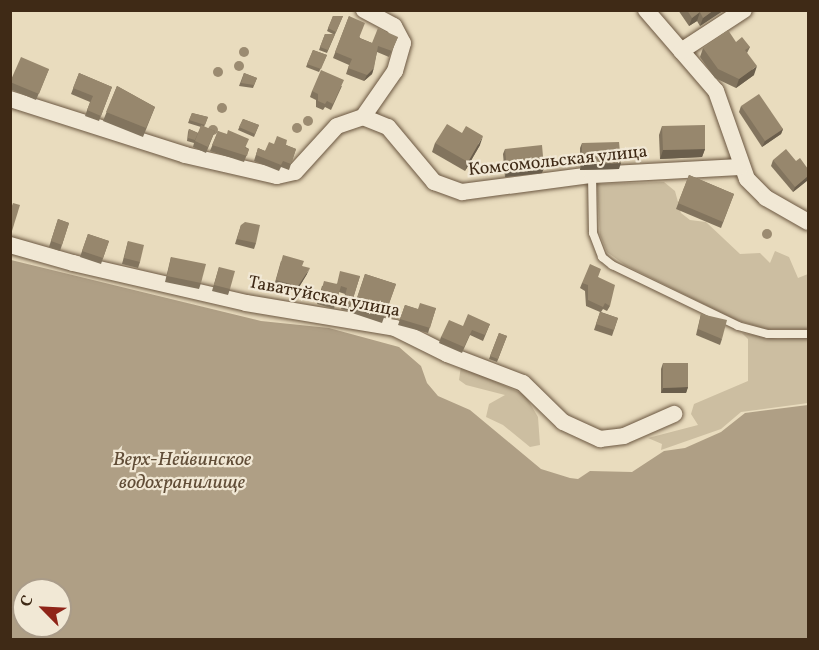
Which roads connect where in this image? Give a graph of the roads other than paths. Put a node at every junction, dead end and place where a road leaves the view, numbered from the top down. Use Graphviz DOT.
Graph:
graph roads {
  1 [pos="364,10"];
  2 [pos="646,10"];
  3 [pos="744,10"];
  4 [pos="681,51"];
  5 [pos="10,99"];
  6 [pos="363,117"];
  7 [pos="741,167"];
  8 [pos="592,175"];
  9 [pos="808,222"];
  10 [pos="10,245"];
  11 [pos="808,334"];
  12 [pos="674,414"];
  1 -- 6 [label="street"];
  2 -- 4 [label="street"];
  3 -- 4 [label="street"];
  4 -- 7 [label="street"];
  5 -- 6 [label="street"];
  6 -- 8 [label="street, Комсомольская улица"];
  7 -- 8 [label="street, Комсомольская улица"];
  7 -- 9 [label="street"];
  8 -- 11 [label="lane"];
  10 -- 12 [label="street, Таватуйская улица"];
}
